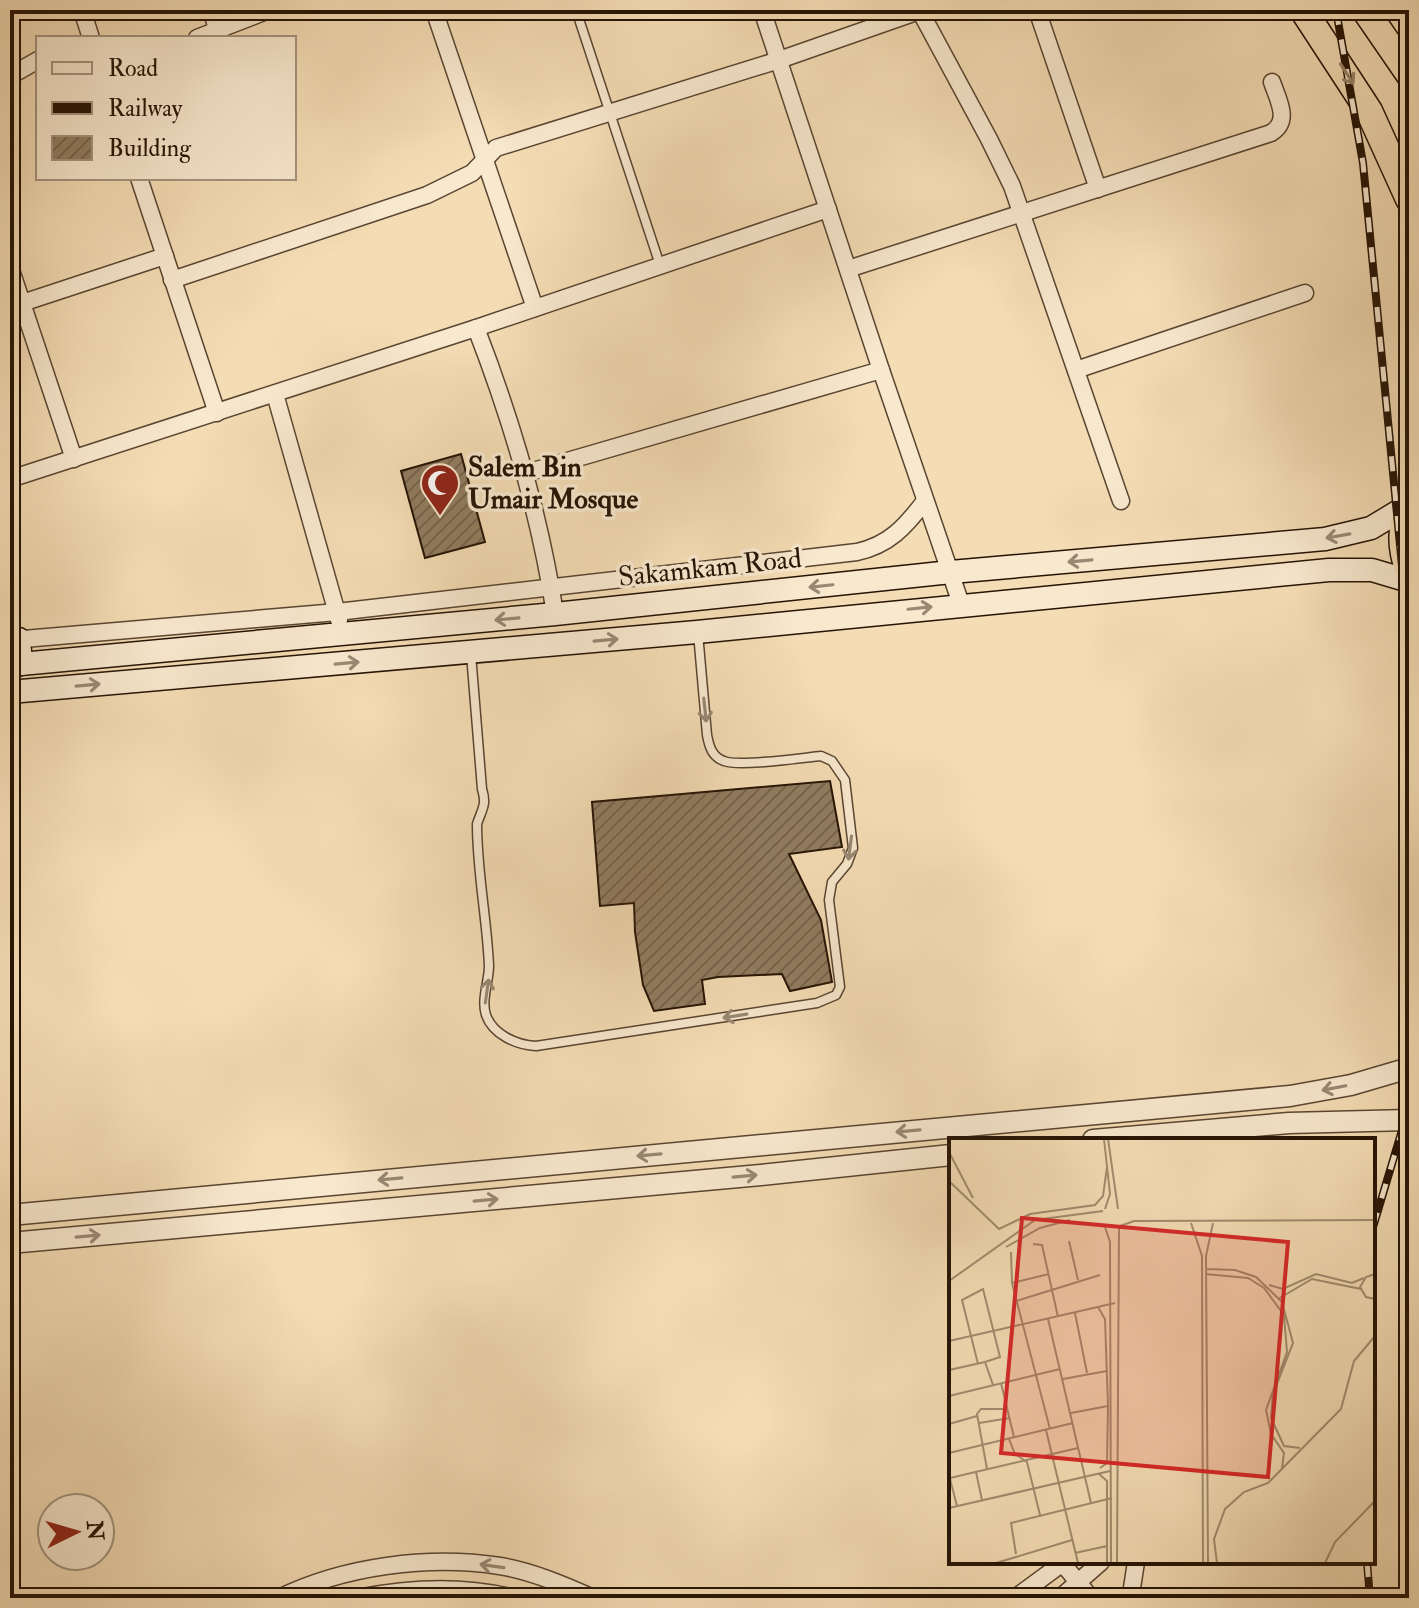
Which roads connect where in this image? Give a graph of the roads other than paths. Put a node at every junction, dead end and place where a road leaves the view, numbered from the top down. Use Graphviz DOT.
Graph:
graph roads {
  1 [pos="82,10"];
  2 [pos="212,10"];
  3 [pos="268,10"];
  4 [pos="434,10"];
  5 [pos="576,10"];
  6 [pos="762,10"];
  7 [pos="921,10"];
  8 [pos="1037,10"];
  9 [pos="1303,10"];
  10 [pos="1365,10"];
  11 [pos="217,31"];
  12 [pos="90,36"];
  13 [pos="203,36"];
  14 [pos="779,60"];
  15 [pos="36,61"];
  16 [pos="1409,74"];
  17 [pos="10,76"];
  18 [pos="1272,82"];
  19 [pos="610,112"];
  20 [pos="484,161"];
  21 [pos="140,180"];
  22 [pos="1098,189"];
  23 [pos="1409,199"];
  24 [pos="828,209"];
  25 [pos="1021,213"];
  26 [pos="165,256"];
  27 [pos="660,265"];
  28 [pos="10,267"];
  29 [pos="848,269"];
  30 [pos="172,280"];
  31 [pos="1305,293"];
  32 [pos="16,305"];
  33 [pos="535,308"];
  34 [pos="476,328"];
  35 [pos="881,370"];
  36 [pos="1076,370"];
  37 [pos="275,394"];
  38 [pos="217,413"];
  39 [pos="74,459"];
  40 [pos="526,473"];
  41 [pos="10,479"];
  42 [pos="925,501"];
  43 [pos="1121,501"];
  44 [pos="1409,507"];
  45 [pos="1409,571"];
  46 [pos="951,572"];
  47 [pos="1409,581"];
  48 [pos="551,589"];
  49 [pos="961,604"];
  50 [pos="337,612"];
  51 [pos="555,614"];
  52 [pos="697,632"];
  53 [pos="343,634"];
  54 [pos="15,639"];
  55 [pos="471,652"];
  56 [pos="15,664"];
  57 [pos="10,692"];
  58 [pos="1409,1068"];
  59 [pos="1207,1104"];
  60 [pos="1177,1106"];
  61 [pos="1409,1120"];
  62 [pos="1289,1123"];
  63 [pos="1211,1135"];
  64 [pos="1181,1136"];
  65 [pos="1132,1138"];
  66 [pos="1272,1138"];
  67 [pos="949,1155"];
  68 [pos="10,1215"];
  69 [pos="10,1243"];
  70 [pos="1063,1564"];
  71 [pos="1065,1564"];
  72 [pos="1099,1564"];
  73 [pos="1136,1564"];
  74 [pos="1079,1584"];
  75 [pos="279,1598"];
  76 [pos="357,1598"];
  77 [pos="514,1598"];
  78 [pos="593,1598"];
  79 [pos="1015,1598"];
  80 [pos="1060,1598"];
  81 [pos="1091,1598"];
  82 [pos="1134,1598"];
  1 -- 12 [label="street"];
  2 -- 11 [label="street"];
  3 -- 11 [label="street"];
  4 -- 20 [label="street"];
  5 -- 19 [label="lane"];
  6 -- 14 [label="street"];
  7 -- 14 [label="street"];
  7 -- 25 [label="street"];
  8 -- 22 [label="street"];
  9 -- 23 [label="highway, one-way"];
  10 -- 16 [label="highway"];
  11 -- 13 [label="street"];
  14 -- 19 [label="street"];
  14 -- 24 [label="street"];
  15 -- 17 [label="street"];
  18 -- 22 [label="street"];
  19 -- 20 [label="street"];
  19 -- 27 [label="lane"];
  20 -- 30 [label="street"];
  20 -- 33 [label="street"];
  21 -- 26 [label="street"];
  22 -- 25 [label="street"];
  24 -- 27 [label="street"];
  24 -- 29 [label="street"];
  25 -- 29 [label="street"];
  25 -- 36 [label="street"];
  26 -- 30 [label="street"];
  26 -- 32 [label="street"];
  27 -- 33 [label="street"];
  28 -- 32 [label="street"];
  29 -- 35 [label="street"];
  30 -- 38 [label="street"];
  31 -- 36 [label="street"];
  32 -- 39 [label="street"];
  33 -- 34 [label="street"];
  34 -- 37 [label="street"];
  34 -- 40 [label="street"];
  35 -- 40 [label="street"];
  35 -- 42 [label="street"];
  36 -- 43 [label="street"];
  37 -- 38 [label="street"];
  37 -- 50 [label="street"];
  38 -- 39 [label="street"];
  39 -- 41 [label="street"];
  40 -- 48 [label="street"];
  42 -- 46 [label="street"];
  42 -- 48 [label="street"];
  44 -- 45 [label="highway"];
  44 -- 46 [label="main road, Sakamkam Road, one-way"];
  46 -- 49 [label="street"];
  46 -- 51 [label="main road, Sakamkam Road, one-way"];
  47 -- 49 [label="main road"];
  48 -- 50 [label="street"];
  48 -- 51 [label="street"];
  52 -- 49 [label="main road, one-way"];
  50 -- 53 [label="street"];
  50 -- 54 [label="street"];
  51 -- 53 [label="main road, Sakamkam Road, one-way"];
  55 -- 52 [label="main road, one-way"];
  52 -- 55 [label="lane, one-way"];
  53 -- 56 [label="main road, Sakamkam Road"];
  54 -- 56 [label="main road"];
  57 -- 55 [label="main road, one-way"];
  58 -- 59 [label="street, one-way"];
  59 -- 60 [label="street"];
  59 -- 63 [label="street"];
  60 -- 64 [label="street"];
  60 -- 68 [label="street, one-way"];
  61 -- 62 [label="street"];
  62 -- 63 [label="street"];
  62 -- 66 [label="street"];
  63 -- 64 [label="street"];
  64 -- 65 [label="street"];
  69 -- 67 [label="street, one-way"];
  70 -- 79 [label="street"];
  71 -- 74 [label="street"];
  72 -- 74 [label="street"];
  73 -- 82 [label="street"];
  74 -- 80 [label="street"];
  74 -- 81 [label="street"];
  78 -- 75 [label="street, one-way"];
  76 -- 77 [label="street"];
}
